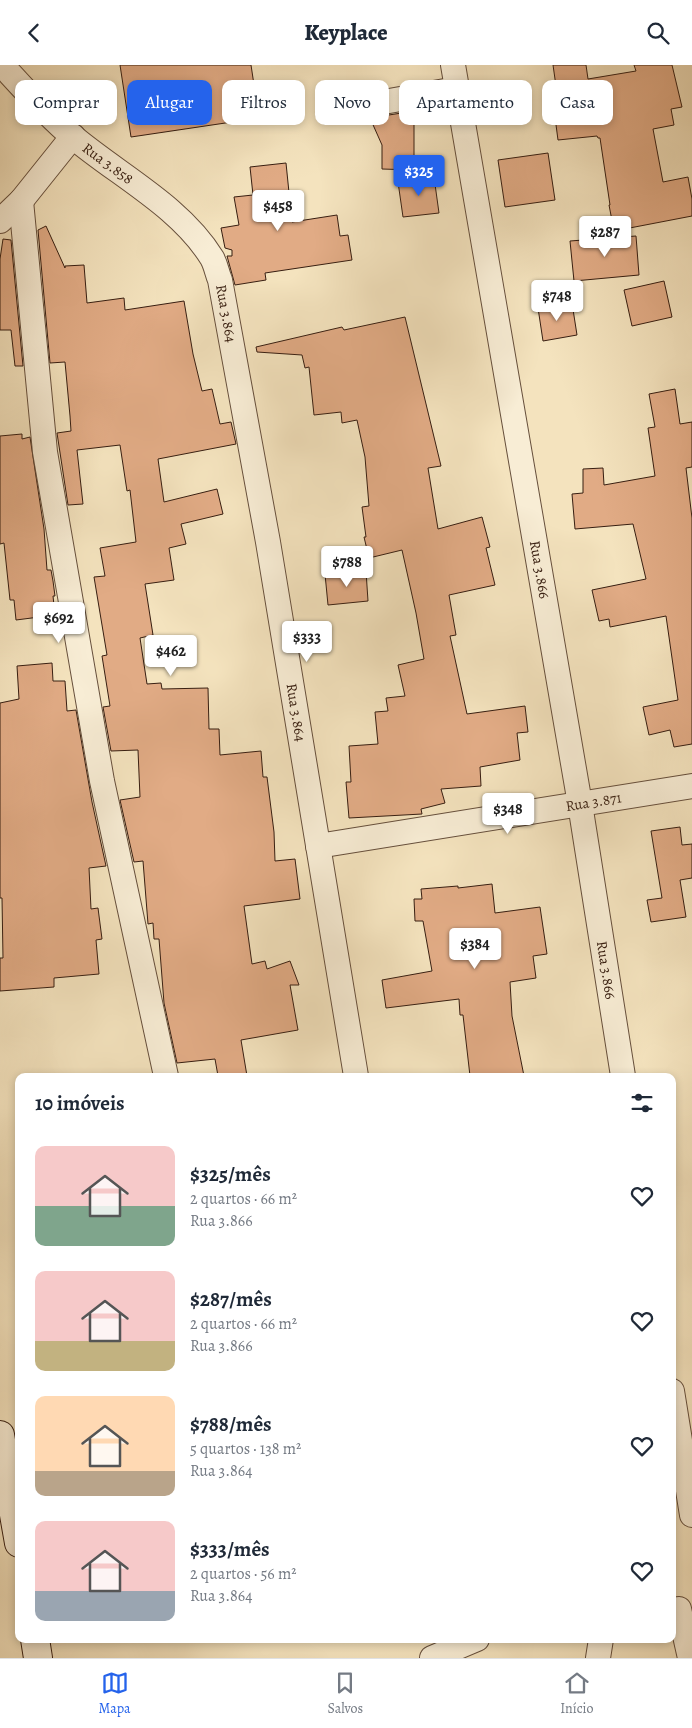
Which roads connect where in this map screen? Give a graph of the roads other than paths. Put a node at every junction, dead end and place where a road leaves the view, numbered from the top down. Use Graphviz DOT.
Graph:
graph roads {
  1 [pos="2,65"];
  2 [pos="453,65"];
  3 [pos="455,80"];
  4 [pos="462,125"];
  5 [pos="73,136"];
  6 [pos="21,201"];
  7 [pos="0,221"];
  8 [pos="213,260"];
  9 [pos="692,786"];
  10 [pos="580,804"];
  11 [pos="318,847"];
  12 [pos="165,1073"];
  13 [pos="356,1073"];
  14 [pos="623,1073"];
  15 [pos="676,1416"];
  16 [pos="0,1435"];
  17 [pos="692,1515"];
  18 [pos="15,1520"];
  19 [pos="681,1609"];
  20 [pos="36,1643"];
  21 [pos="467,1643"];
  22 [pos="600,1643"];
  23 [pos="446,1651"];
  24 [pos="38,1658"];
  25 [pos="598,1658"];
  26 [pos="690,1658"];
  1 -- 5 [label="street, Rua 3.858"];
  2 -- 3 [label="street, Rua 3.866"];
  4 -- 10 [label="street, Rua 3.866"];
  5 -- 6 [label="street"];
  5 -- 8 [label="street, Rua 3.858"];
  6 -- 7 [label="street"];
  6 -- 12 [label="street"];
  8 -- 11 [label="street, Rua 3.864"];
  9 -- 10 [label="street, Rua 3.871"];
  10 -- 11 [label="street, Rua 3.871"];
  10 -- 14 [label="street, Rua 3.866"];
  11 -- 13 [label="street, Rua 3.864"];
  15 -- 17 [label="street"];
  16 -- 18 [label="main road"];
  19 -- 26 [label="street"];
  20 -- 24 [label="main road"];
  21 -- 23 [label="street"];
  22 -- 25 [label="street"];
}
